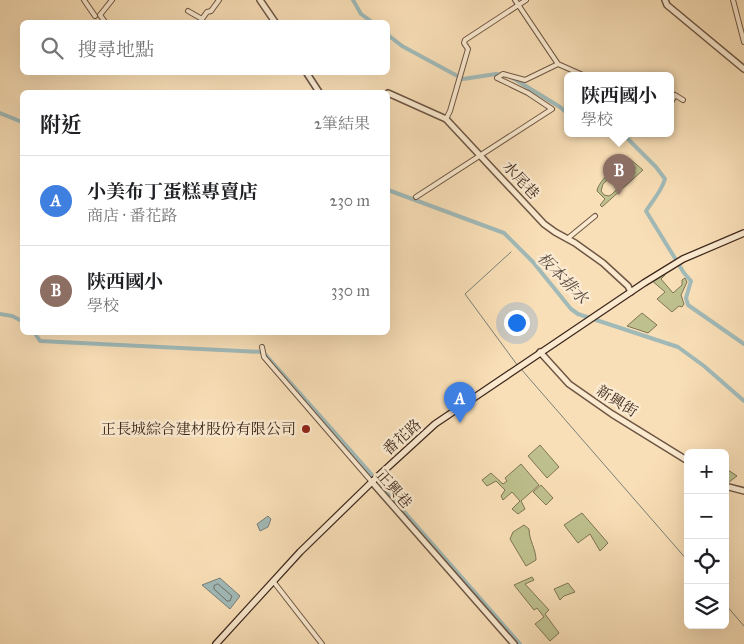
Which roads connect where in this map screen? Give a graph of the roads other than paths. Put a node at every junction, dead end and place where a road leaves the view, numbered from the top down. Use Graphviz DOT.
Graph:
graph roads {
  1 [pos="84,0"];
  2 [pos="110,0"];
  3 [pos="219,0"];
  4 [pos="260,0"];
  5 [pos="515,0"];
  6 [pos="526,0"];
  7 [pos="665,0"];
  8 [pos="733,0"];
  9 [pos="518,5"];
  10 [pos="188,11"];
  11 [pos="96,16"];
  12 [pos="104,20"];
  13 [pos="274,20"];
  14 [pos="744,42"];
  15 [pos="558,64"];
  16 [pos="744,69"];
  17 [pos="576,72"];
  18 [pos="308,75"];
  19 [pos="318,90"];
  20 [pos="390,95"];
  21 [pos="674,96"];
  22 [pos="683,100"];
  23 [pos="446,119"];
  24 [pos="481,155"];
  25 [pos="416,198"];
  26 [pos="594,216"];
  27 [pos="744,233"];
  28 [pos="567,239"];
  29 [pos="631,292"];
  30 [pos="262,347"];
  31 [pos="540,352"];
  32 [pos="684,459"];
  33 [pos="372,482"];
  34 [pos="729,487"];
  35 [pos="744,491"];
  36 [pos="273,581"];
  37 [pos="216,644"];
  38 [pos="322,644"];
  39 [pos="514,644"];
  1 -- 11 [label="street"];
  2 -- 12 [label="street"];
  3 -- 10 [label="street"];
  4 -- 13 [label="street"];
  5 -- 9 [label="street"];
  6 -- 9 [label="street"];
  7 -- 16 [label="street"];
  8 -- 14 [label="street"];
  9 -- 15 [label="street"];
  9 -- 23 [label="street"];
  15 -- 17 [label="street"];
  15 -- 24 [label="street"];
  18 -- 19 [label="street"];
  20 -- 23 [label="street, 水尾巷"];
  21 -- 22 [label="street"];
  23 -- 24 [label="street, 水尾巷"];
  24 -- 25 [label="street"];
  24 -- 28 [label="street, 水尾巷"];
  26 -- 28 [label="street"];
  27 -- 29 [label="main road, 番花路"];
  28 -- 29 [label="street, 水尾巷"];
  29 -- 31 [label="main road, 番花路"];
  30 -- 33 [label="street, 正興巷"];
  31 -- 32 [label="street, 新興街"];
  31 -- 33 [label="main road, 番花路"];
  33 -- 36 [label="main road, 番花路"];
  33 -- 39 [label="street, 正興巷"];
  34 -- 35 [label="street"];
  36 -- 37 [label="main road, 番花路"];
  36 -- 38 [label="street"];
}
